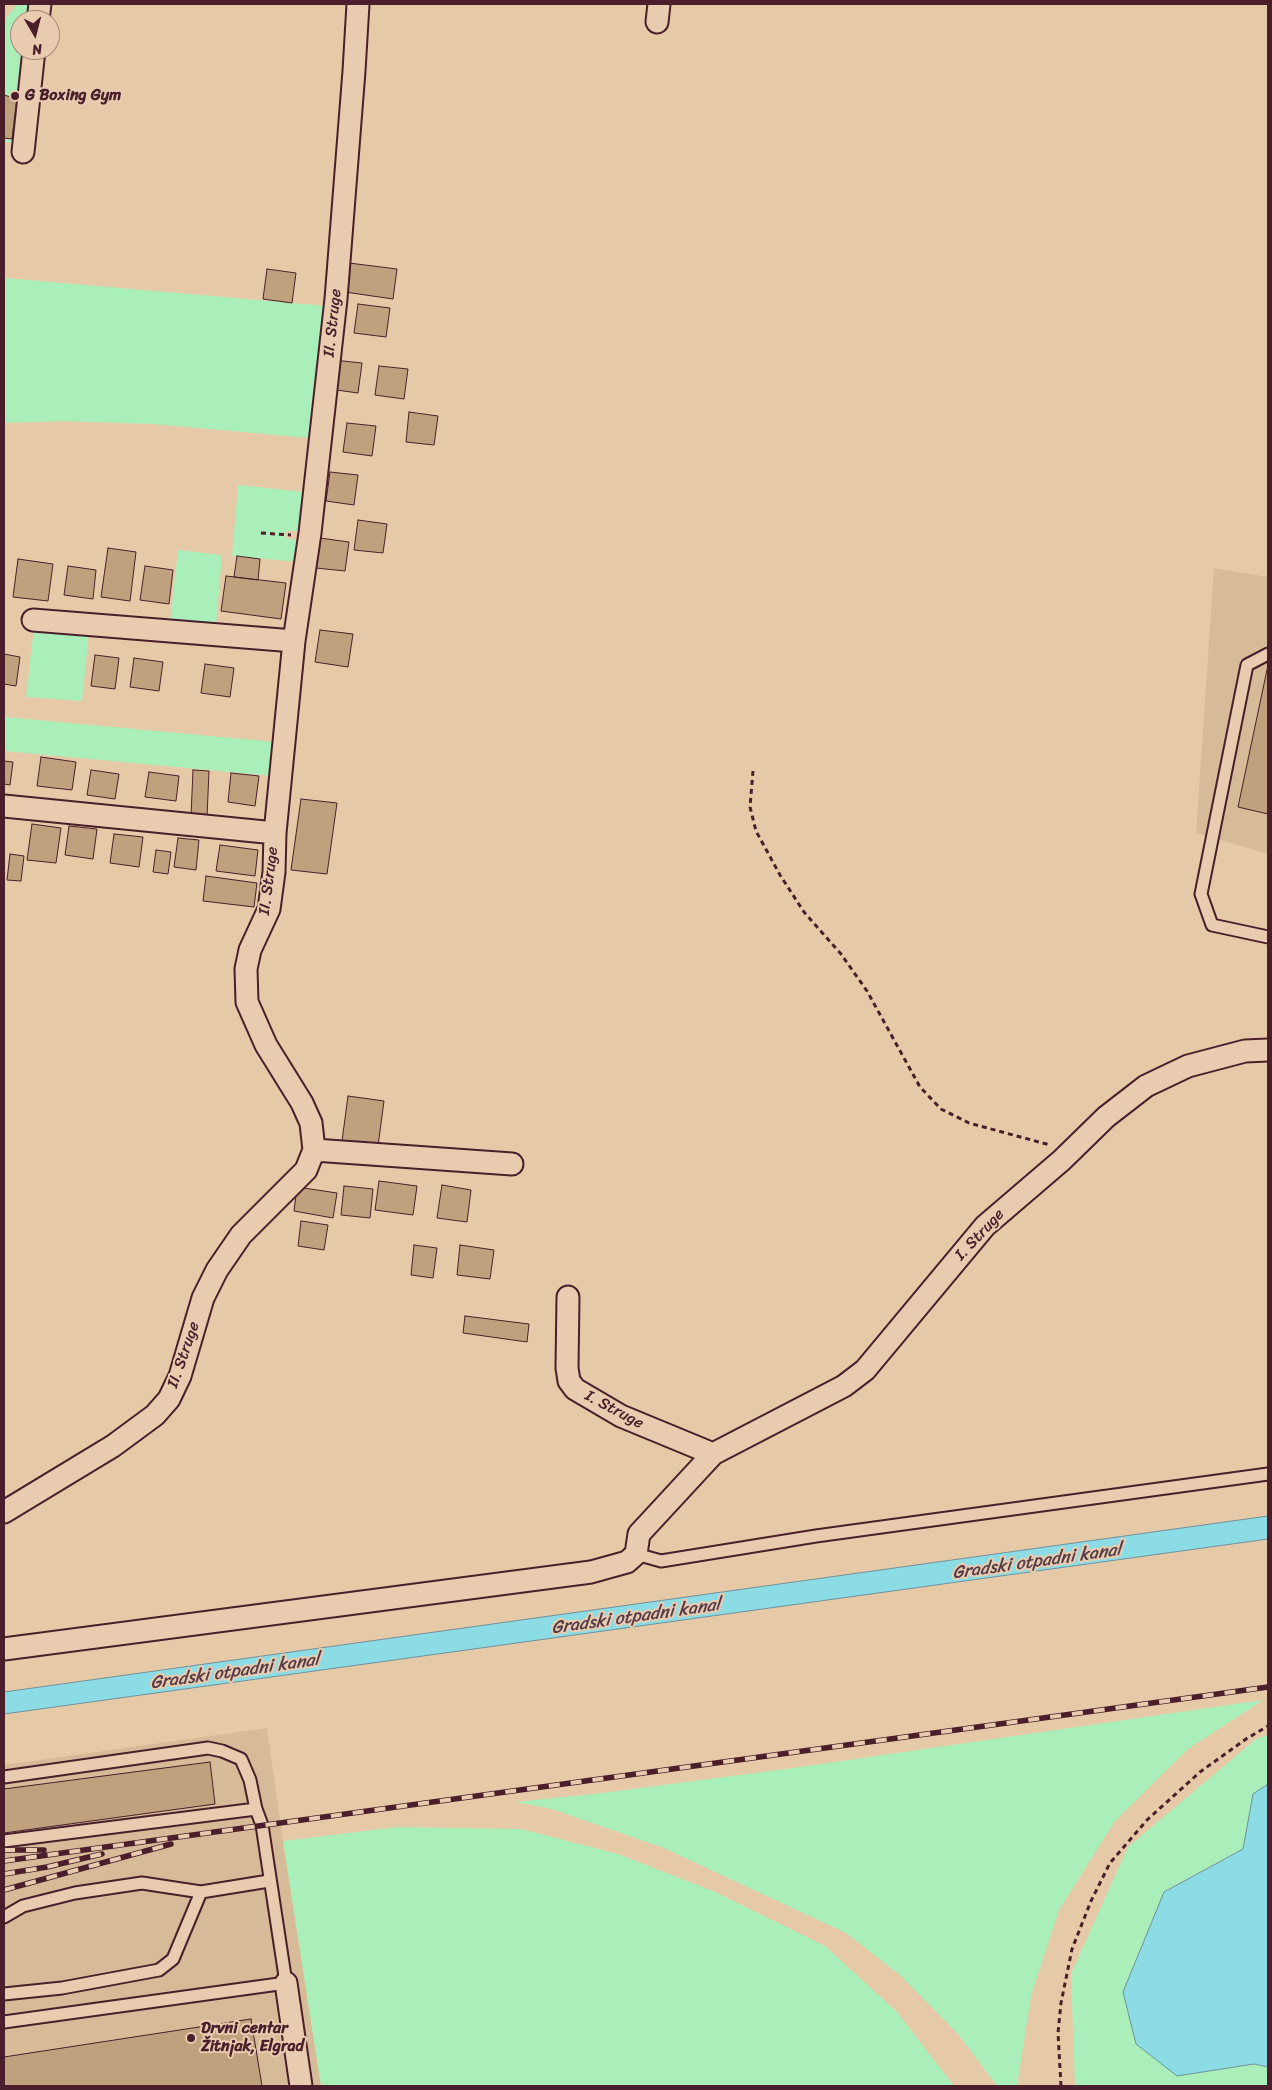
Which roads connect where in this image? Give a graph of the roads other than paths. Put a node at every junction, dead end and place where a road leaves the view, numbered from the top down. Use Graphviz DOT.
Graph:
graph roads {
  1 [pos="358,4"];
  2 [pos="33,60"];
  3 [pos="22,152"];
  4 [pos="33,620"];
  5 [pos="294,641"];
  6 [pos="1268,654"];
  7 [pos="4,806"];
  8 [pos="275,832"];
  9 [pos="1268,937"];
  10 [pos="1268,1050"];
  11 [pos="314,1150"];
  12 [pos="512,1164"];
  13 [pos="568,1297"];
  14 [pos="713,1454"];
  15 [pos="1268,1474"];
  16 [pos="4,1512"];
  17 [pos="636,1554"];
  18 [pos="4,1649"];
  19 [pos="4,1777"];
  20 [pos="256,1809"];
  21 [pos="4,1841"];
  22 [pos="269,1881"];
  23 [pos="201,1892"];
  24 [pos="4,1917"];
  25 [pos="286,1983"];
  26 [pos="4,1994"];
  27 [pos="4,2022"];
  28 [pos="301,2086"];
  1 -- 5 [label="street, II. Struge"];
  2 -- 3 [label="street"];
  4 -- 5 [label="street"];
  5 -- 8 [label="street, II. Struge"];
  6 -- 9 [label="lane"];
  7 -- 8 [label="street, II. Struge"];
  8 -- 11 [label="street, II. Struge"];
  10 -- 14 [label="street, I. Struge"];
  11 -- 12 [label="street"];
  11 -- 16 [label="street, II. Struge"];
  13 -- 14 [label="street, I. Struge"];
  14 -- 17 [label="street, I. Struge"];
  15 -- 17 [label="lane"];
  17 -- 18 [label="street"];
  19 -- 20 [label="lane"];
  20 -- 21 [label="lane"];
  20 -- 22 [label="lane"];
  22 -- 23 [label="lane"];
  22 -- 25 [label="lane"];
  23 -- 24 [label="lane"];
  23 -- 26 [label="lane"];
  25 -- 27 [label="lane"];
  25 -- 28 [label="street"];
}
